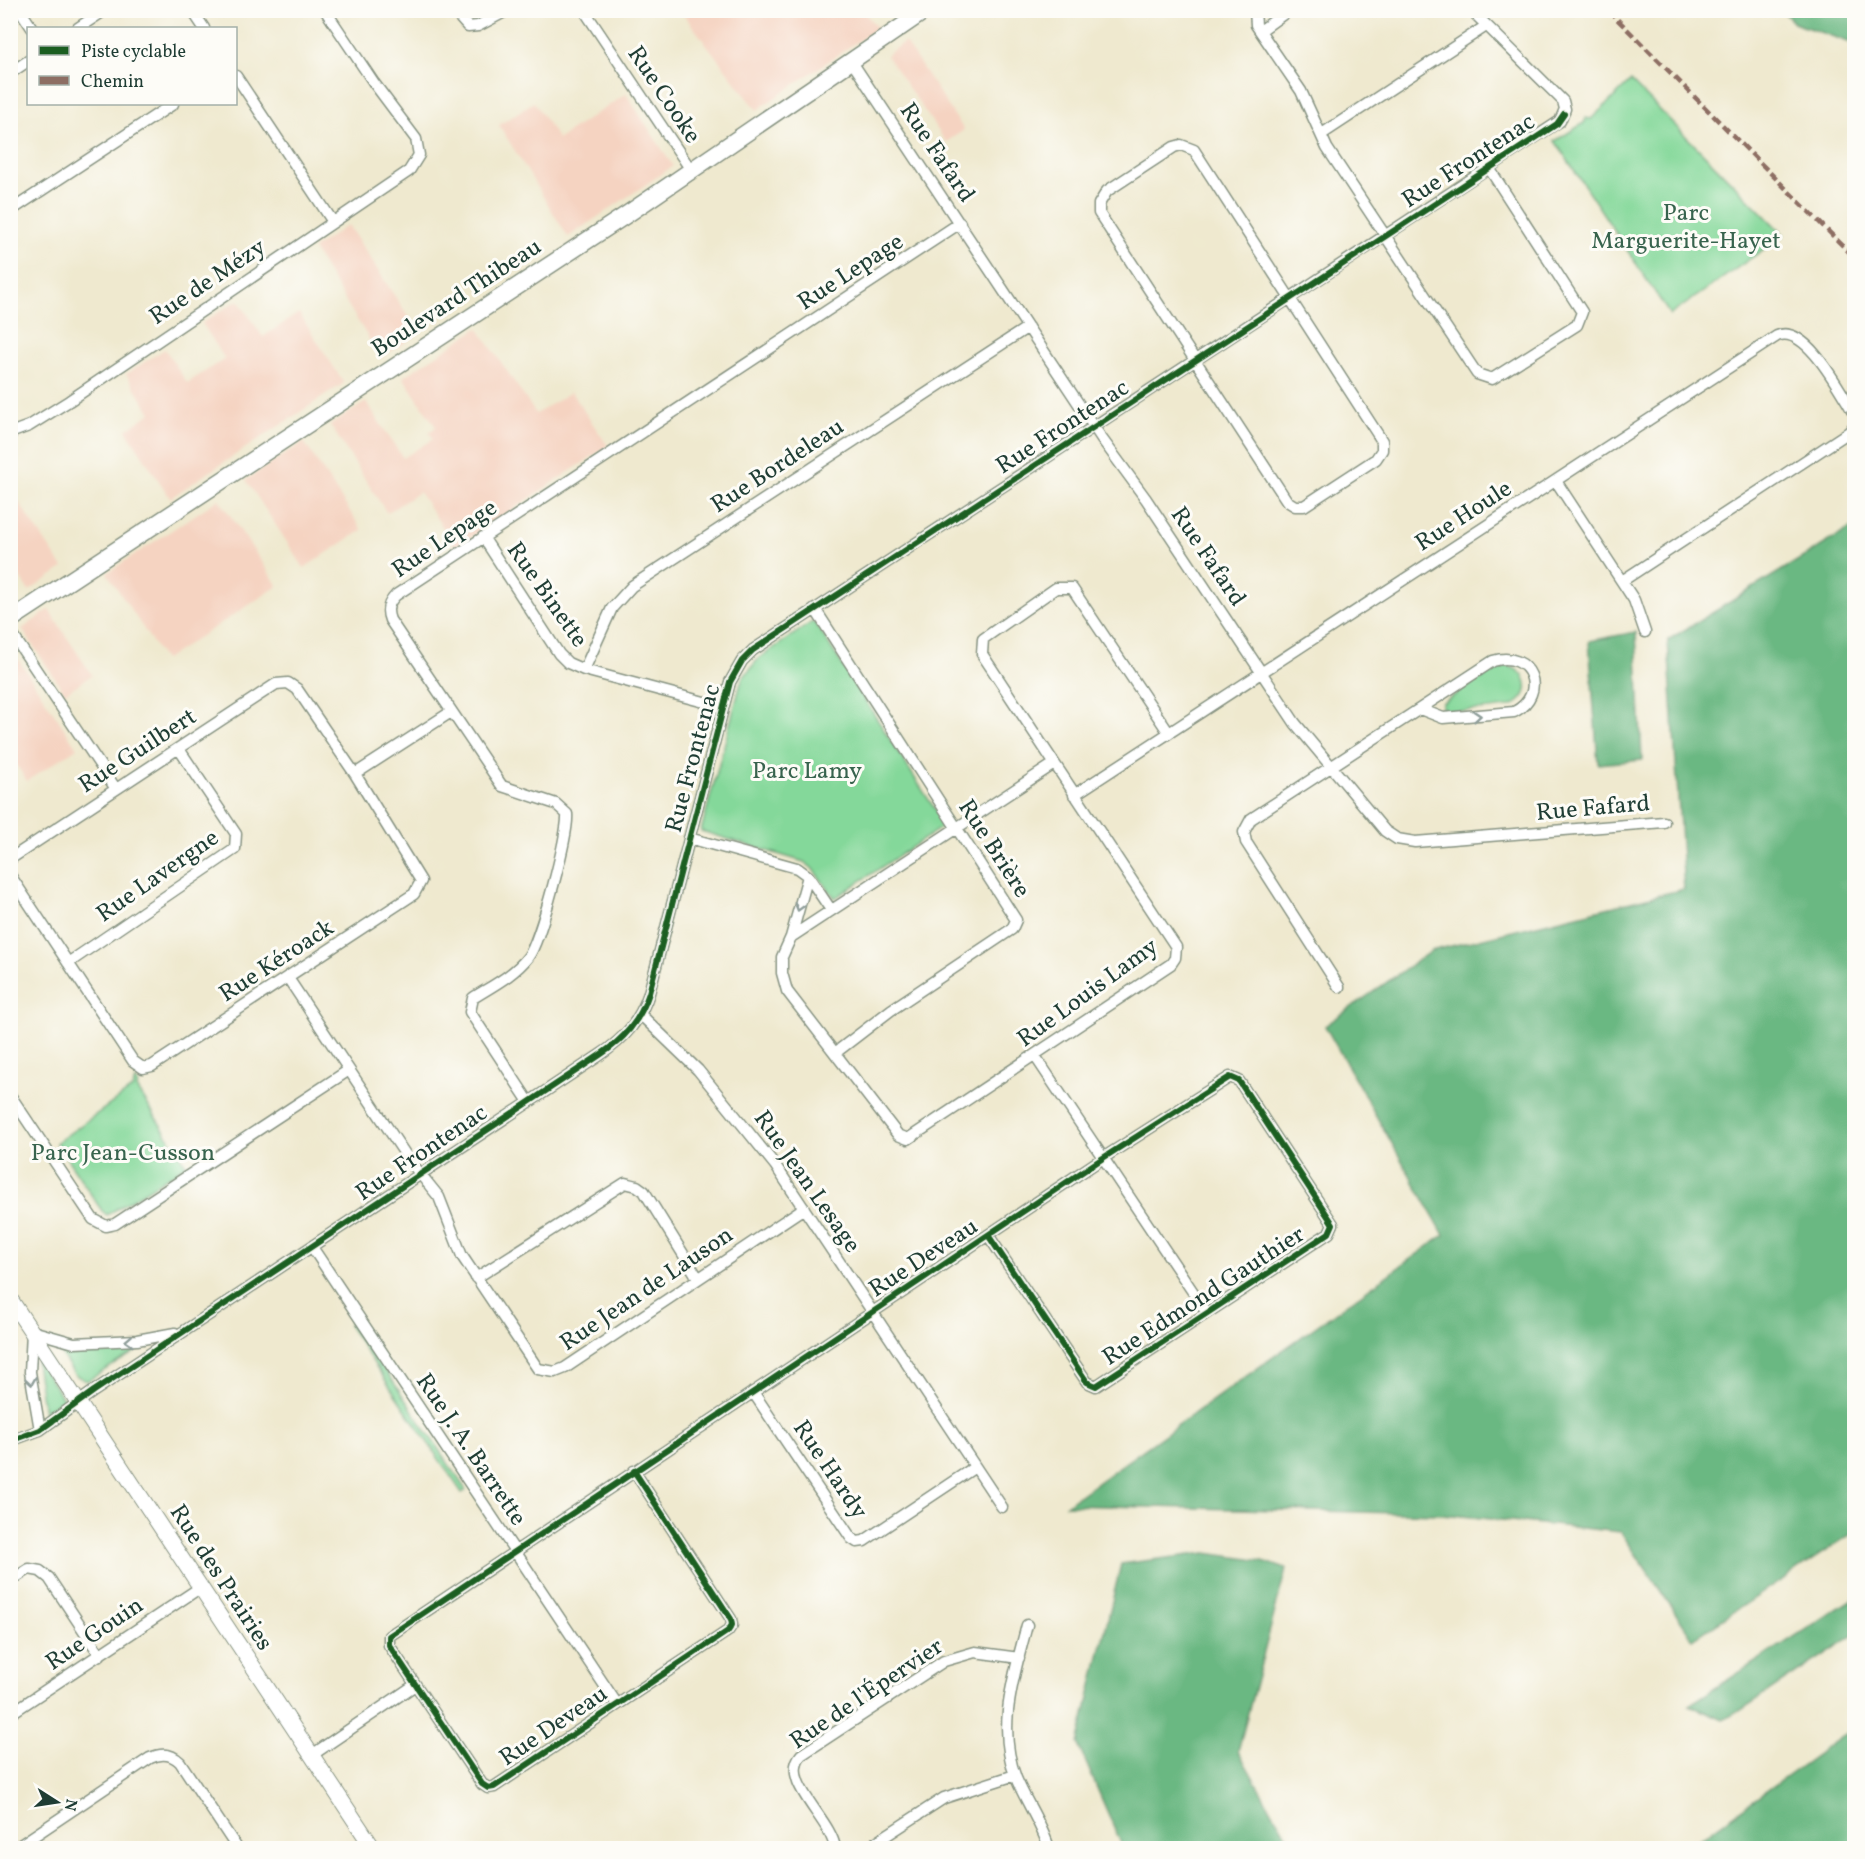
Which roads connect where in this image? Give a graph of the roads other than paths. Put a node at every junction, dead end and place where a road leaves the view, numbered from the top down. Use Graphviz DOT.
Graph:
graph roads {
  1 [pos="20,10"];
  2 [pos="105,10"];
  3 [pos="192,10"];
  4 [pos="325,10"];
  5 [pos="453,10"];
  6 [pos="508,10"];
  7 [pos="584,10"];
  8 [pos="926,10"];
  9 [pos="1255,10"];
  10 [pos="1288,10"];
  11 [pos="1471,10"];
  12 [pos="1486,26"];
  13 [pos="31,27"];
  14 [pos="80,27"];
  15 [pos="203,27"];
  16 [pos="1260,31"];
  17 [pos="27,62"];
  18 [pos="852,62"];
  19 [pos="10,73"];
  20 [pos="237,78"];
  21 [pos="171,105"];
  22 [pos="1322,134"];
  23 [pos="1489,168"];
  24 [pos="691,170"];
  25 [pos="10,211"];
  26 [pos="333,222"];
  27 [pos="960,223"];
  28 [pos="1385,236"];
  29 [pos="1289,297"];
  30 [pos="1028,327"];
  31 [pos="1195,360"];
  32 [pos="1854,413"];
  33 [pos="1854,426"];
  34 [pos="1094,427"];
  35 [pos="10,433"];
  36 [pos="1556,481"];
  37 [pos="483,537"];
  38 [pos="1622,581"];
  39 [pos="815,609"];
  40 [pos="10,620"];
  41 [pos="10,631"];
  42 [pos="1645,632"];
  43 [pos="584,670"];
  44 [pos="1262,673"];
  45 [pos="288,683"];
  46 [pos="723,707"];
  47 [pos="1420,709"];
  48 [pos="451,712"];
  49 [pos="1169,733"];
  50 [pos="179,749"];
  51 [pos="1054,764"];
  52 [pos="1331,765"];
  53 [pos="355,774"];
  54 [pos="116,789"];
  55 [pos="1074,795"];
  56 [pos="1664,822"];
  57 [pos="957,828"];
  58 [pos="689,838"];
  59 [pos="10,859"];
  60 [pos="10,875"];
  61 [pos="808,876"];
  62 [pos="831,910"];
  63 [pos="791,937"];
  64 [pos="68,963"];
  65 [pos="288,978"];
  66 [pos="1339,987"];
  67 [pos="640,1014"];
  68 [pos="835,1053"];
  69 [pos="1035,1056"];
  70 [pos="349,1070"];
  71 [pos="1234,1077"];
  72 [pos="10,1095"];
  73 [pos="529,1102"];
  74 [pos="1103,1158"];
  75 [pos="421,1173"];
  76 [pos="804,1208"];
  77 [pos="988,1235"];
  78 [pos="312,1247"];
  79 [pos="476,1278"];
  80 [pos="698,1278"];
  81 [pos="10,1299"];
  82 [pos="873,1311"];
  83 [pos="1207,1313"];
  84 [pos="186,1330"];
  85 [pos="32,1331"];
  86 [pos="753,1392"];
  87 [pos="79,1402"];
  88 [pos="40,1430"];
  89 [pos="10,1441"];
  90 [pos="975,1467"];
  91 [pos="634,1471"];
  92 [pos="1002,1507"];
  93 [pos="514,1550"];
  94 [pos="10,1581"];
  95 [pos="201,1587"];
  96 [pos="1027,1625"];
  97 [pos="99,1655"];
  98 [pos="1019,1658"];
  99 [pos="415,1685"];
  100 [pos="617,1704"];
  101 [pos="10,1714"];
  102 [pos="312,1755"];
  103 [pos="1015,1774"];
  104 [pos="16,1848"];
  105 [pos="237,1848"];
  106 [pos="373,1848"];
  107 [pos="835,1848"];
  108 [pos="867,1848"];
  109 [pos="1049,1848"];
  1 -- 13 [label="street"];
  2 -- 14 [label="street"];
  3 -- 15 [label="street"];
  4 -- 26 [label="street, Rue de Mézy"];
  5 -- 6 [label="street"];
  7 -- 24 [label="street, Rue Cooke"];
  8 -- 18 [label="main road, Boulevard Thibeau"];
  9 -- 16 [label="street"];
  10 -- 16 [label="street"];
  11 -- 12 [label="street"];
  12 -- 22 [label="street"];
  12 -- 23 [label="street, Rue Frontenac"];
  16 -- 22 [label="street"];
  17 -- 19 [label="street"];
  18 -- 24 [label="main road, Boulevard Thibeau"];
  18 -- 27 [label="street, Rue Fafard"];
  20 -- 26 [label="street"];
  21 -- 25 [label="street"];
  22 -- 28 [label="street"];
  23 -- 28 [label="street, Rue Frontenac"];
  23 -- 28 [label="street"];
  24 -- 40 [label="main road, Boulevard Thibeau"];
  26 -- 35 [label="street, Rue de Mézy"];
  27 -- 30 [label="street, Rue Fafard"];
  27 -- 37 [label="street, Rue Lepage"];
  28 -- 29 [label="street, Rue Frontenac"];
  29 -- 31 [label="street, Rue Frontenac"];
  29 -- 31 [label="street"];
  29 -- 31 [label="street"];
  30 -- 34 [label="street, Rue Fafard"];
  30 -- 43 [label="street, Rue Bordeleau"];
  31 -- 34 [label="street, Rue Frontenac"];
  32 -- 36 [label="street, Rue Houle"];
  33 -- 38 [label="street"];
  34 -- 39 [label="street, Rue Frontenac"];
  34 -- 44 [label="street, Rue Fafard"];
  36 -- 38 [label="street"];
  36 -- 44 [label="street, Rue Houle"];
  37 -- 43 [label="street, Rue Binette"];
  37 -- 48 [label="street, Rue Lepage"];
  38 -- 42 [label="street"];
  39 -- 46 [label="street, Rue Frontenac"];
  39 -- 57 [label="street, Rue Brière"];
  41 -- 54 [label="street"];
  43 -- 46 [label="street, Rue Binette"];
  44 -- 49 [label="street, Rue Houle"];
  44 -- 52 [label="street, Rue Fafard"];
  45 -- 50 [label="street, Rue Guilbert"];
  45 -- 53 [label="street, Rue Kéroack"];
  46 -- 58 [label="street, Rue Frontenac"];
  47 -- 47 [label="street, one-way"];
  47 -- 52 [label="street"];
  48 -- 53 [label="street"];
  48 -- 73 [label="street, Rue Lepage"];
  49 -- 51 [label="street, Rue Louis Lamy"];
  49 -- 55 [label="street, Rue Houle"];
  50 -- 54 [label="street, Rue Guilbert"];
  50 -- 64 [label="street, Rue Lavergne"];
  51 -- 55 [label="street, Rue Louis Lamy"];
  51 -- 57 [label="street"];
  52 -- 56 [label="street, Rue Fafard"];
  52 -- 66 [label="street"];
  53 -- 65 [label="street, Rue Kéroack"];
  54 -- 59 [label="street, Rue Guilbert"];
  55 -- 69 [label="street, Rue Louis Lamy"];
  57 -- 62 [label="street"];
  57 -- 68 [label="street, Rue Brière"];
  58 -- 61 [label="street"];
  58 -- 67 [label="street, Rue Frontenac"];
  60 -- 64 [label="street, Rue Kéroack"];
  61 -- 62 [label="street"];
  61 -- 63 [label="street, Rue Louis Lamy, one-way"];
  62 -- 63 [label="street"];
  63 -- 68 [label="street, Rue Louis Lamy"];
  64 -- 65 [label="street, Rue Kéroack"];
  65 -- 70 [label="street, Rue Jean de Lauson"];
  67 -- 73 [label="street, Rue Frontenac"];
  67 -- 76 [label="street, Rue Jean Lesage"];
  68 -- 69 [label="street, Rue Louis Lamy"];
  69 -- 74 [label="street"];
  70 -- 72 [label="street"];
  70 -- 75 [label="street, Rue Jean de Lauson"];
  71 -- 74 [label="street, Rue Deveau"];
  71 -- 83 [label="street, Rue Edmond Gauthier"];
  73 -- 75 [label="street, Rue Frontenac"];
  74 -- 77 [label="street, Rue Deveau"];
  74 -- 83 [label="street"];
  75 -- 78 [label="street, Rue Frontenac"];
  75 -- 79 [label="street, Rue Jean de Lauson"];
  76 -- 80 [label="street, Rue Jean de Lauson"];
  76 -- 82 [label="street, Rue Jean Lesage"];
  77 -- 82 [label="street, Rue Deveau"];
  77 -- 83 [label="street, Rue Edmond Gauthier"];
  78 -- 84 [label="street, Rue Frontenac"];
  78 -- 93 [label="street, Rue J. A. Barrette"];
  79 -- 80 [label="street, Rue Jean de Lauson"];
  79 -- 80 [label="street"];
  81 -- 85 [label="main road, Rue des Prairies"];
  82 -- 86 [label="street, Rue Deveau"];
  82 -- 90 [label="street, Rue Jean Lesage"];
  84 -- 85 [label="street, one-way"];
  84 -- 87 [label="street, Rue Frontenac"];
  85 -- 87 [label="main road, Rue des Prairies"];
  85 -- 88 [label="street, one-way"];
  86 -- 90 [label="street, Rue Hardy"];
  86 -- 91 [label="street, Rue Deveau"];
  87 -- 88 [label="street, Rue Frontenac"];
  87 -- 95 [label="main road, Rue des Prairies"];
  88 -- 89 [label="street, Rue Frontenac"];
  90 -- 92 [label="street, Rue Jean Lesage"];
  91 -- 93 [label="street, Rue Deveau"];
  91 -- 100 [label="street, Rue Deveau"];
  93 -- 99 [label="street, Rue Deveau"];
  93 -- 100 [label="street, Rue J. A. Barrette"];
  94 -- 97 [label="street"];
  95 -- 97 [label="street, Rue Gouin"];
  95 -- 102 [label="main road, Rue des Prairies"];
  96 -- 98 [label="street"];
  97 -- 101 [label="street, Rue Gouin"];
  98 -- 103 [label="street"];
  98 -- 107 [label="street, Rue de l'Épervier"];
  99 -- 100 [label="street, Rue Deveau"];
  99 -- 102 [label="street"];
  102 -- 106 [label="main road, Rue des Prairies"];
  103 -- 108 [label="street"];
  103 -- 109 [label="street"];
  104 -- 105 [label="street"];
}
